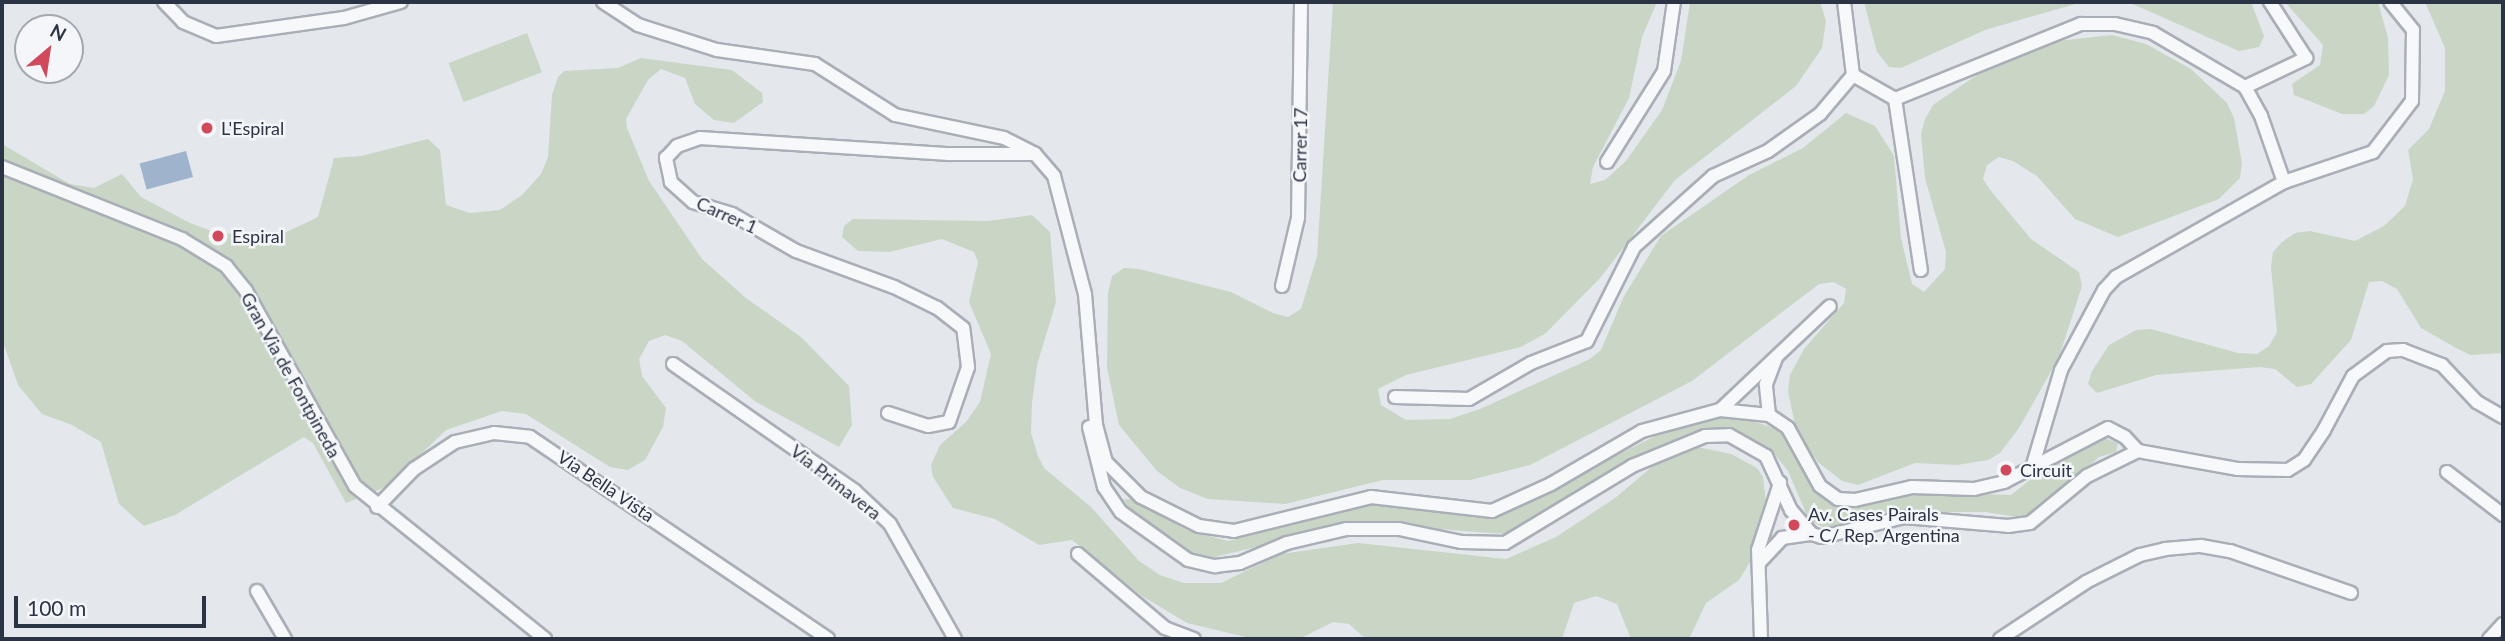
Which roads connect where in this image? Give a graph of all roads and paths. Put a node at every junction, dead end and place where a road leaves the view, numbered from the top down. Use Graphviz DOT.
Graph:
graph roads {
  1 [pos="163,2"];
  2 [pos="401,2"];
  3 [pos="603,2"];
  4 [pos="1301,2"];
  5 [pos="1674,2"];
  6 [pos="1844,2"];
  7 [pos="2270,2"];
  8 [pos="2390,2"];
  9 [pos="1853,75"];
  10 [pos="2245,87"];
  11 [pos="1895,99"];
  12 [pos="1035,154"];
  13 [pos="1607,162"];
  14 [pos="2,167"];
  15 [pos="2284,182"];
  16 [pos="1922,270"];
  17 [pos="1282,286"];
  18 [pos="1830,306"];
  19 [pos="1777,355"];
  20 [pos="673,364"];
  21 [pos="1091,388"];
  22 [pos="1395,397"];
  23 [pos="1720,410"];
  24 [pos="888,413"];
  25 [pos="1769,415"];
  26 [pos="2503,417"];
  27 [pos="2138,452"];
  28 [pos="2032,468"];
  29 [pos="2447,471"];
  30 [pos="1780,483"];
  31 [pos="377,507"];
  32 [pos="2503,515"];
  33 [pos="1812,534"];
  34 [pos="1078,554"];
  35 [pos="1760,562"];
  36 [pos="257,591"];
  37 [pos="2351,593"];
  38 [pos="2503,624"];
  39 [pos="285,639"];
  40 [pos="545,639"];
  41 [pos="828,639"];
  42 [pos="955,639"];
  43 [pos="1194,639"];
  44 [pos="1761,639"];
  45 [pos="2000,639"];
  46 [pos="2488,639"];
  1 -- 2 [label="street"];
  3 -- 12 [label="street"];
  4 -- 17 [label="street, Carrer 17"];
  5 -- 13 [label="street"];
  6 -- 9 [label="street"];
  7 -- 10 [label="street"];
  8 -- 15 [label="street"];
  9 -- 11 [label="street"];
  9 -- 22 [label="street"];
  10 -- 11 [label="street"];
  10 -- 15 [label="street"];
  11 -- 16 [label="street"];
  12 -- 21 [label="street"];
  12 -- 24 [label="street, Carrer 1"];
  14 -- 31 [label="street, Gran Via de Fontpineda"];
  15 -- 28 [label="street"];
  18 -- 19 [label="street"];
  19 -- 23 [label="street"];
  19 -- 25 [label="street"];
  20 -- 42 [label="street, Via Primavera"];
  21 -- 23 [label="street"];
  21 -- 30 [label="street"];
  23 -- 25 [label="street"];
  25 -- 28 [label="street"];
  26 -- 27 [label="street"];
  27 -- 28 [label="street"];
  27 -- 33 [label="street"];
  29 -- 32 [label="street"];
  30 -- 33 [label="street"];
  30 -- 35 [label="street"];
  31 -- 40 [label="street, Gran Via de Fontpineda"];
  31 -- 41 [label="street, Via Bella Vista"];
  33 -- 35 [label="street"];
  34 -- 43 [label="street"];
  35 -- 44 [label="street"];
  36 -- 39 [label="street"];
  37 -- 45 [label="street"];
  38 -- 46 [label="street"];
}
